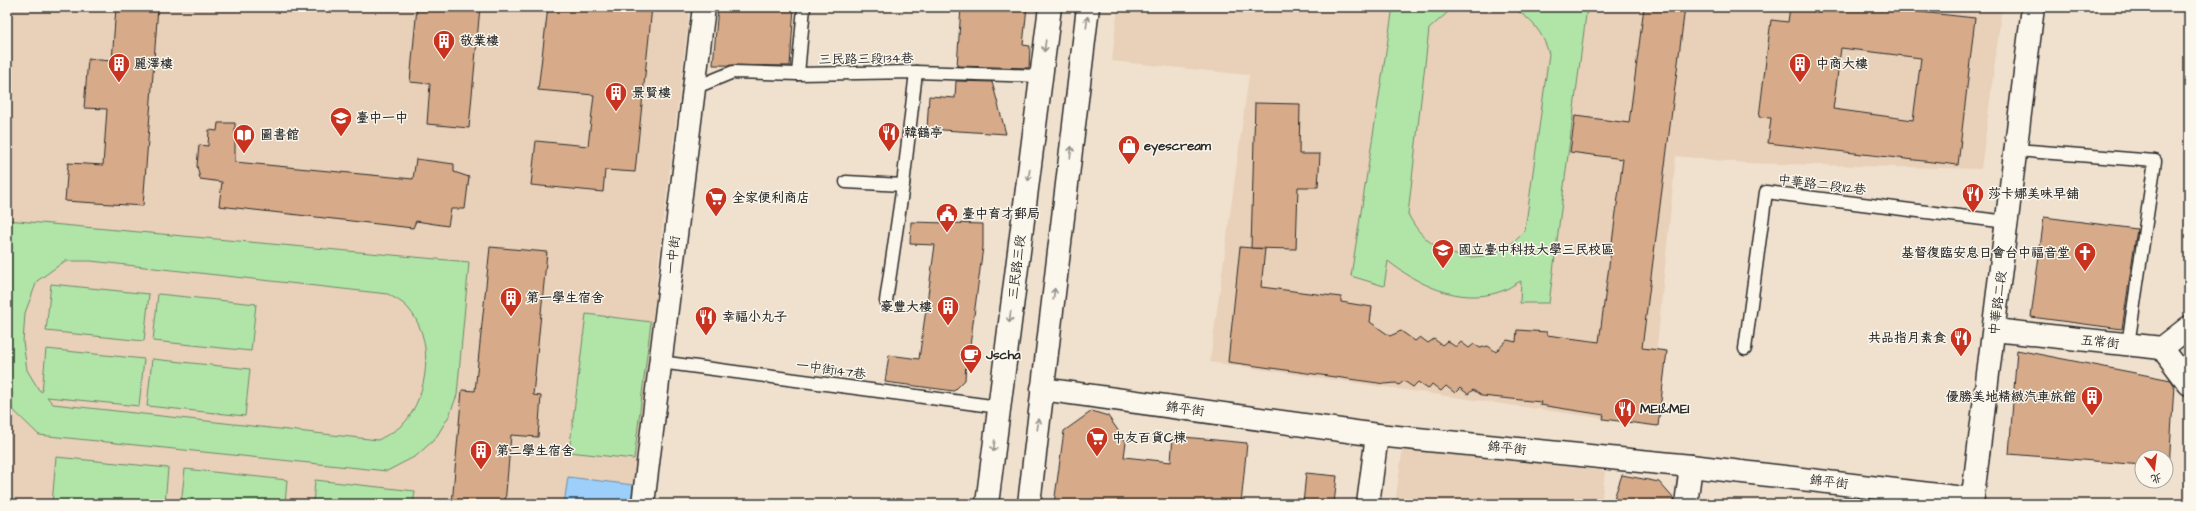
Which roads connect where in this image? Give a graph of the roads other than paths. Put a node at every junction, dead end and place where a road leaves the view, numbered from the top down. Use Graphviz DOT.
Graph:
graph roads {
  1 [pos="704,7"];
  2 [pos="804,7"];
  3 [pos="1050,7"];
  4 [pos="1088,7"];
  5 [pos="2033,7"];
  6 [pos="916,72"];
  7 [pos="798,74"];
  8 [pos="1041,76"];
  9 [pos="694,88"];
  10 [pos="2016,150"];
  11 [pos="846,182"];
  12 [pos="903,185"];
  13 [pos="2007,222"];
  14 [pos="886,301"];
  15 [pos="2189,327"];
  16 [pos="1994,330"];
  17 [pos="2128,345"];
  18 [pos="2162,348"];
  19 [pos="1745,349"];
  20 [pos="660,362"];
  21 [pos="2189,384"];
  22 [pos="1042,389"];
  23 [pos="999,407"];
  24 [pos="1377,435"];
  25 [pos="1691,466"];
  26 [pos="1972,502"];
  27 [pos="643,504"];
  28 [pos="987,504"];
  29 [pos="1029,504"];
  30 [pos="1368,504"];
  31 [pos="1686,504"];
  1 -- 9 [label="street, 一中街"];
  2 -- 7 [label="lane"];
  3 -- 8 [label="street, 三民路三段, one-way"];
  22 -- 4 [label="street, one-way"];
  5 -- 10 [label="street, 中華路二段"];
  6 -- 7 [label="lane, 三民路三段134巷"];
  6 -- 8 [label="lane, 三民路三段134巷"];
  6 -- 12 [label="lane"];
  7 -- 9 [label="lane, 三民路三段134巷"];
  8 -- 23 [label="street, 三民路三段, one-way"];
  9 -- 20 [label="street, 一中街"];
  10 -- 13 [label="street, 中華路二段"];
  10 -- 17 [label="lane"];
  11 -- 12 [label="lane"];
  12 -- 14 [label="lane"];
  13 -- 16 [label="street, 中華路二段"];
  13 -- 19 [label="lane, 中華路二段112巷"];
  15 -- 18 [label="street"];
  16 -- 17 [label="street, 五常街"];
  16 -- 26 [label="street, 中華路二段"];
  17 -- 18 [label="street, 五常街"];
  18 -- 21 [label="street"];
  20 -- 23 [label="lane, 一中街147巷"];
  20 -- 27 [label="street, 一中街"];
  22 -- 24 [label="street, 錦平街"];
  29 -- 22 [label="street, one-way"];
  23 -- 28 [label="street, 三民路三段, one-way"];
  24 -- 25 [label="street, 錦平街"];
  24 -- 30 [label="street"];
  25 -- 26 [label="street, 錦平街"];
  25 -- 31 [label="street"];
}
